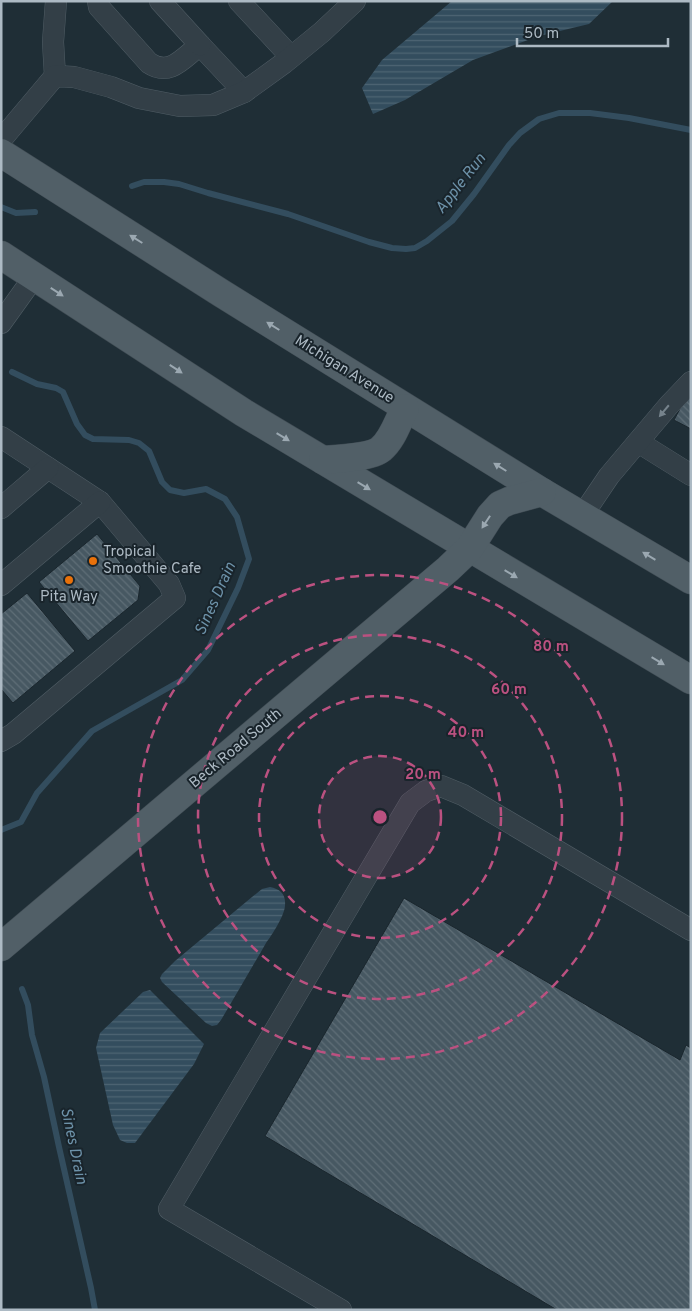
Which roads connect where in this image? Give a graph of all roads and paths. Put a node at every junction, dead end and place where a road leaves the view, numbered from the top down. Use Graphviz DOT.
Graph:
graph roads {
  1 [pos="56,1"];
  2 [pos="98,1"];
  3 [pos="160,1"];
  4 [pos="239,1"];
  5 [pos="354,1"];
  6 [pos="200,45"];
  7 [pos="291,57"];
  8 [pos="55,76"];
  9 [pos="244,92"];
  10 [pos="1,140"];
  11 [pos="1,153"];
  12 [pos="1,255"];
  13 [pos="34,276"];
  14 [pos="1,323"];
  15 [pos="691,382"];
  16 [pos="405,408"];
  17 [pos="1,436"];
  18 [pos="638,442"];
  19 [pos="323,460"];
  20 [pos="48,468"];
  21 [pos="691,474"];
  22 [pos="542,492"];
  23 [pos="100,502"];
  24 [pos="1,508"];
  25 [pos="582,516"];
  26 [pos="469,549"];
  27 [pos="691,580"];
  28 [pos="1,585"];
  29 [pos="691,680"];
  30 [pos="5,731"];
  31 [pos="691,930"];
  32 [pos="1,947"];
  33 [pos="341,1310"];
  1 -- 8 [label="lane"];
  2 -- 6 [label="lane"];
  3 -- 6 [label="lane"];
  4 -- 7 [label="lane"];
  5 -- 7 [label="lane"];
  6 -- 9 [label="lane"];
  7 -- 9 [label="lane"];
  8 -- 9 [label="lane"];
  8 -- 10 [label="lane"];
  16 -- 11 [label="main road, Michigan Avenue, one-way"];
  12 -- 13 [label="main road"];
  13 -- 14 [label="lane"];
  13 -- 19 [label="main road, one-way"];
  15 -- 18 [label="lane, one-way"];
  16 -- 19 [label="main road"];
  22 -- 16 [label="main road, Michigan Avenue, one-way"];
  17 -- 20 [label="lane"];
  18 -- 21 [label="lane"];
  18 -- 25 [label="lane"];
  19 -- 26 [label="main road, one-way"];
  20 -- 23 [label="lane"];
  20 -- 24 [label="lane"];
  22 -- 25 [label="main road, Michigan Avenue"];
  22 -- 26 [label="main road, Beck Road South, one-way"];
  23 -- 28 [label="lane"];
  23 -- 30 [label="lane"];
  27 -- 25 [label="main road, Michigan Avenue, one-way"];
  26 -- 29 [label="main road, one-way"];
  26 -- 32 [label="main road, Beck Road South"];
  31 -- 33 [label="lane"];
}
